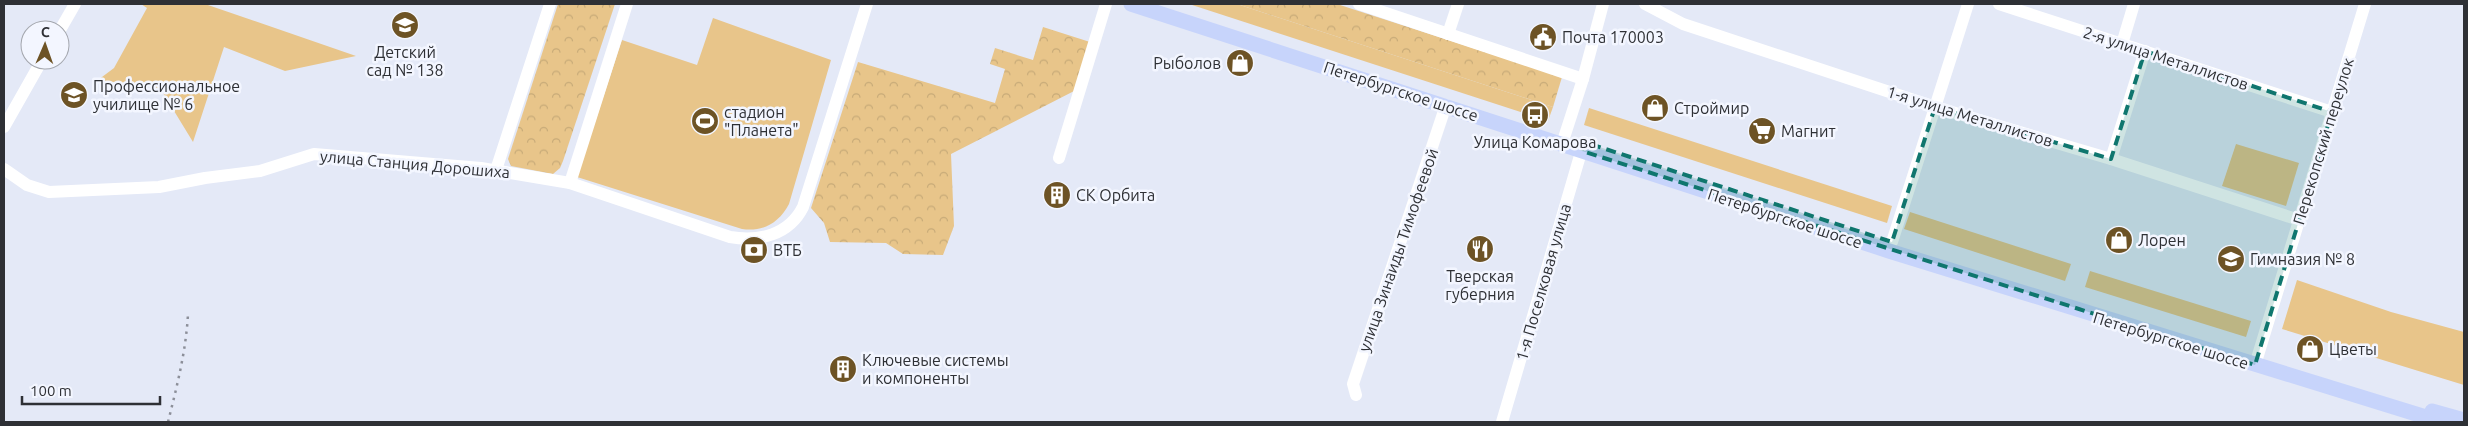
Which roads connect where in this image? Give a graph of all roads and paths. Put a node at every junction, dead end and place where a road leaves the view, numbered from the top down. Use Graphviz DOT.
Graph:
graph roads {
  1 [pos="75,4"];
  2 [pos="550,4"];
  3 [pos="627,4"];
  4 [pos="867,4"];
  5 [pos="1106,4"];
  6 [pos="1131,4"];
  7 [pos="1161,4"];
  8 [pos="1359,4"];
  9 [pos="1458,4"];
  10 [pos="1603,4"];
  11 [pos="1645,4"];
  12 [pos="1968,4"];
  13 [pos="1999,4"];
  14 [pos="2134,4"];
  15 [pos="2365,4"];
  16 [pos="66,20"];
  17 [pos="1448,34"];
  18 [pos="2122,44"];
  19 [pos="2145,51"];
  20 [pos="36,70"];
  21 [pos="1583,79"];
  22 [pos="1447,101"];
  23 [pos="1935,107"];
  24 [pos="2332,112"];
  25 [pos="4,127"];
  26 [pos="1563,140"];
  27 [pos="1583,147"];
  28 [pos="1059,158"];
  29 [pos="2111,159"];
  30 [pos="4,169"];
  31 [pos="496,170"];
  32 [pos="570,182"];
  33 [pos="2299,220"];
  34 [pos="1892,242"];
  35 [pos="2256,361"];
  36 [pos="1356,395"];
  37 [pos="2457,420"];
  38 [pos="1502,422"];
  39 [pos="2442,422"];
  1 -- 16 [label="street"];
  2 -- 31 [label="street"];
  3 -- 32 [label="street"];
  4 -- 32 [label="street, улица Станция Дорошиха"];
  5 -- 28 [label="street"];
  6 -- 22 [label="main road, Петербургское шоссе"];
  7 -- 22 [label="main road, Петербургское шоссе"];
  8 -- 17 [label="street"];
  9 -- 17 [label="street"];
  10 -- 21 [label="street"];
  11 -- 23 [label="street, 1-я улица Металлистов"];
  12 -- 23 [label="street"];
  13 -- 18 [label="street, 2-я улица Металлистов"];
  14 -- 18 [label="street"];
  15 -- 24 [label="street, Перекопский переулок"];
  17 -- 21 [label="street"];
  18 -- 19 [label="street, 2-я улица Металлистов"];
  19 -- 24 [label="street, 2-я улица Металлистов"];
  19 -- 29 [label="street"];
  20 -- 25 [label="street"];
  21 -- 26 [label="street"];
  22 -- 26 [label="main road, Петербургское шоссе"];
  22 -- 36 [label="street, улица Зинаиды Тимофеевой"];
  23 -- 29 [label="street, 1-я улица Металлистов"];
  23 -- 34 [label="street"];
  24 -- 33 [label="street, Перекопский переулок"];
  26 -- 27 [label="main road, Петербургское шоссе"];
  27 -- 34 [label="main road, Петербургское шоссе"];
  27 -- 35 [label="main road, Петербургское шоссе"];
  27 -- 38 [label="street, 1-я Поселковая улица"];
  29 -- 33 [label="street, 1-я улица Металлистов"];
  30 -- 31 [label="street, улица Станция Дорошиха"];
  31 -- 32 [label="street, улица Станция Дорошиха"];
  33 -- 35 [label="street, Перекопский переулок"];
  34 -- 35 [label="main road, Петербургское шоссе"];
  35 -- 37 [label="main road, Петербургское шоссе"];
  35 -- 39 [label="main road, Петербургское шоссе"];
}
